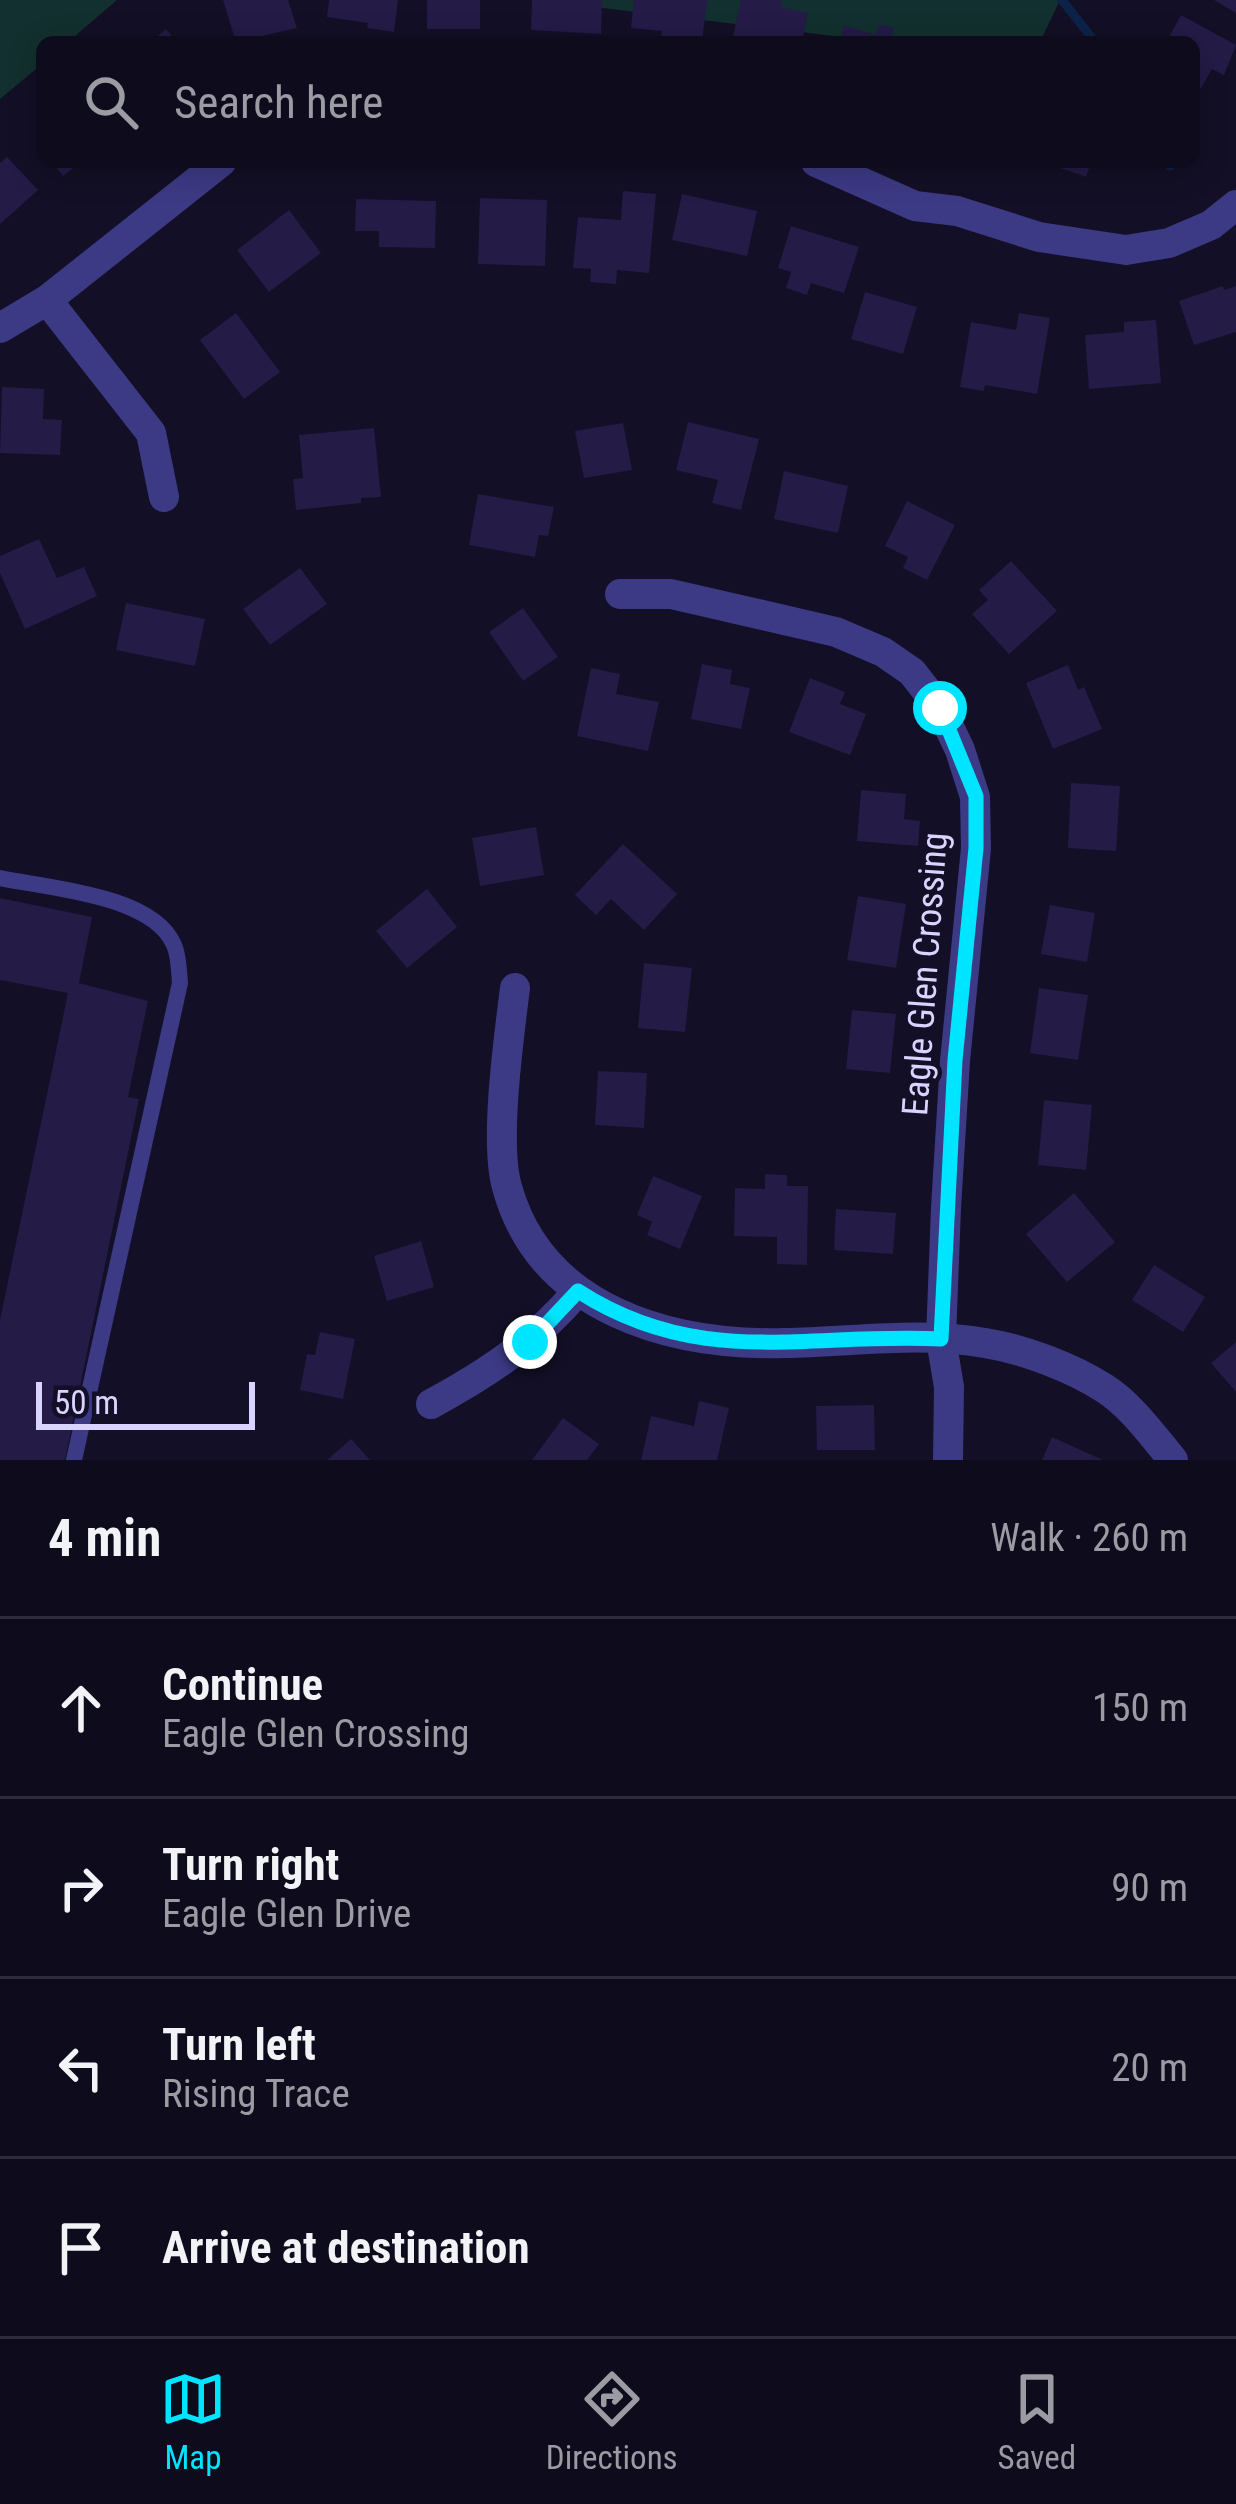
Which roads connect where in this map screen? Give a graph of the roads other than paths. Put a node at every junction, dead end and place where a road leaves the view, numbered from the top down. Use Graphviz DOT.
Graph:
graph roads {
  1 [pos="213,168"];
  2 [pos="829,168"];
  3 [pos="1236,205"];
  4 [pos="47,300"];
  5 [pos="0,328"];
  6 [pos="164,496"];
  7 [pos="620,594"];
  8 [pos="0,878"];
  9 [pos="515,988"];
  10 [pos="578,1291"];
  11 [pos="941,1339"];
  12 [pos="430,1404"];
  13 [pos="74,1460"];
  14 [pos="948,1460"];
  15 [pos="1173,1460"];
  1 -- 4 [label="street"];
  2 -- 3 [label="street"];
  4 -- 5 [label="street"];
  4 -- 6 [label="street"];
  7 -- 11 [label="street, Eagle Glen Crossing"];
  8 -- 13 [label="lane"];
  9 -- 10 [label="street"];
  10 -- 11 [label="street"];
  10 -- 12 [label="street"];
  11 -- 14 [label="street, Eagle Glen Crossing"];
  11 -- 15 [label="street"];
}
